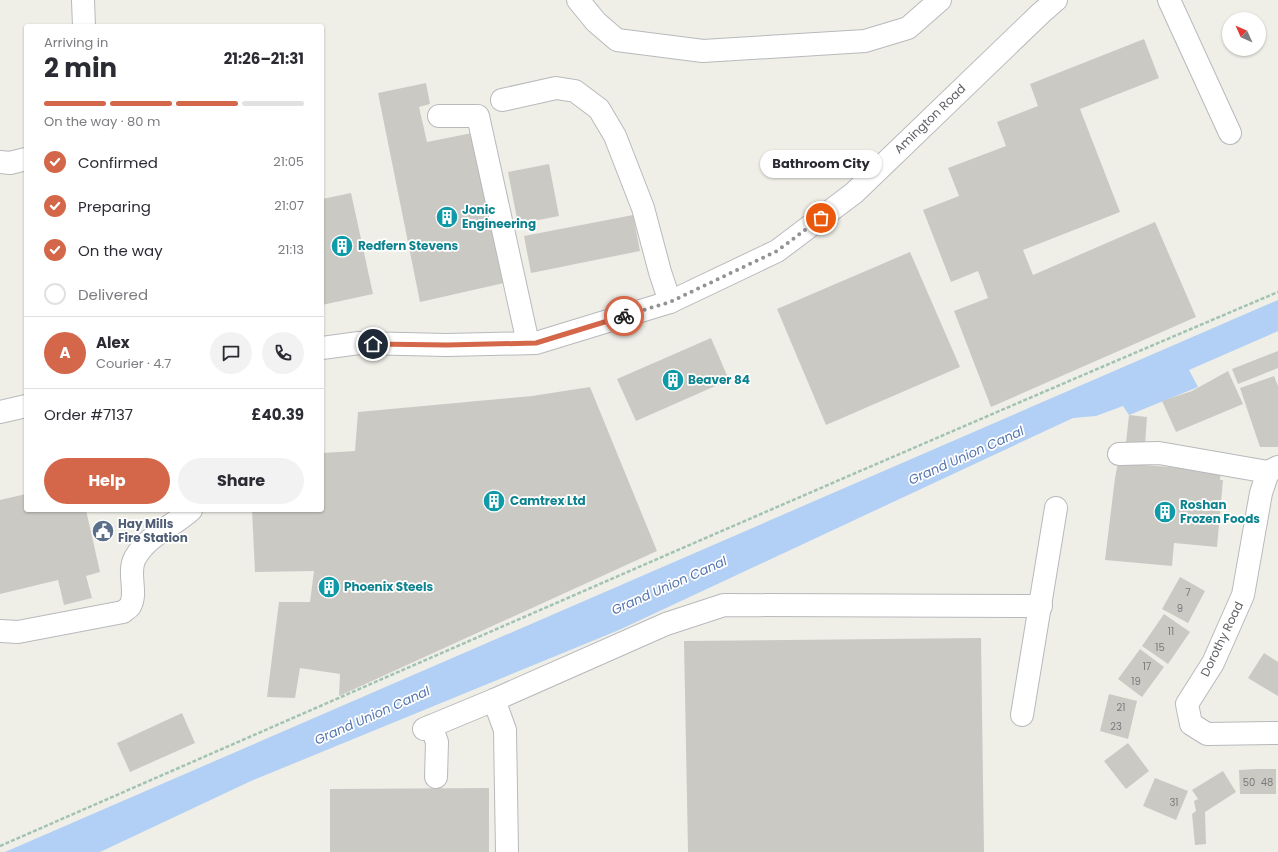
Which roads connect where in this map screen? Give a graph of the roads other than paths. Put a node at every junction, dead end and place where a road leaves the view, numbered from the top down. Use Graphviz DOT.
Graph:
graph roads {
  1 [pos="83,0"];
  2 [pos="578,0"];
  3 [pos="940,0"];
  4 [pos="1056,0"];
  5 [pos="1169,0"];
  6 [pos="84,24"];
  7 [pos="502,100"];
  8 [pos="439,116"];
  9 [pos="1230,133"];
  10 [pos="24,160"];
  11 [pos="0,162"];
  12 [pos="670,302"];
  13 [pos="532,343"];
  14 [pos="324,348"];
  15 [pos="24,406"];
  16 [pos="0,412"];
  17 [pos="1119,454"];
  18 [pos="1275,469"];
  19 [pos="1056,508"];
  20 [pos="188,512"];
  21 [pos="1040,606"];
  22 [pos="0,631"];
  23 [pos="494,700"];
  24 [pos="1022,716"];
  25 [pos="1278,733"];
  26 [pos="436,777"];
  27 [pos="507,852"];
  1 -- 6 [label="street"];
  2 -- 3 [label="street"];
  4 -- 12 [label="street, Amington Road"];
  5 -- 9 [label="street"];
  7 -- 12 [label="street"];
  8 -- 13 [label="street"];
  10 -- 11 [label="street"];
  12 -- 13 [label="street, Amington Road"];
  13 -- 14 [label="street, Amington Road"];
  15 -- 16 [label="street"];
  17 -- 18 [label="street"];
  18 -- 25 [label="street, Dorothy Road"];
  19 -- 21 [label="street"];
  20 -- 22 [label="street"];
  21 -- 23 [label="street"];
  21 -- 24 [label="street"];
  23 -- 26 [label="street"];
  23 -- 27 [label="street"];
}
